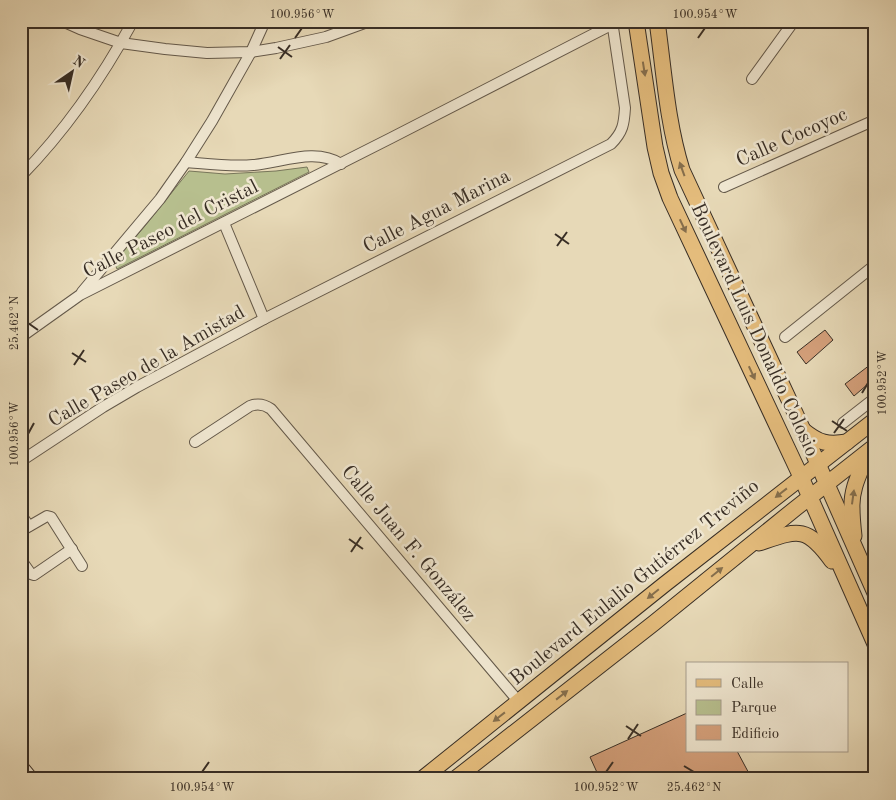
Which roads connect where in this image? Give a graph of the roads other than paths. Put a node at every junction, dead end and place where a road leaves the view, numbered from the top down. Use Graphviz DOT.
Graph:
graph roads {
  1 [pos="62,21"];
  2 [pos="133,21"];
  3 [pos="266,21"];
  4 [pos="370,21"];
  5 [pos="636,21"];
  6 [pos="657,21"];
  7 [pos="794,21"];
  8 [pos="612,23"];
  9 [pos="121,43"];
  10 [pos="251,52"];
  11 [pos="752,79"];
  12 [pos="875,120"];
  13 [pos="186,162"];
  14 [pos="341,164"];
  15 [pos="21,176"];
  16 [pos="724,187"];
  17 [pos="224,223"];
  18 [pos="875,266"];
  19 [pos="80,295"];
  20 [pos="264,320"];
  21 [pos="21,337"];
  22 [pos="785,337"];
  23 [pos="875,398"];
  24 [pos="875,420"];
  25 [pos="843,423"];
  26 [pos="803,430"];
  27 [pos="849,441"];
  28 [pos="195,442"];
  29 [pos="872,449"];
  30 [pos="21,462"];
  31 [pos="818,464"];
  32 [pos="801,477"];
  33 [pos="827,484"];
  34 [pos="810,497"];
  35 [pos="21,515"];
  36 [pos="25,529"];
  37 [pos="750,545"];
  38 [pos="854,545"];
  39 [pos="72,550"];
  40 [pos="21,560"];
  41 [pos="82,566"];
  42 [pos="850,585"];
  43 [pos="875,593"];
  44 [pos="622,618"];
  45 [pos="650,626"];
  46 [pos="875,644"];
  47 [pos="519,702"];
  48 [pos="21,767"];
  49 [pos="31,779"];
  50 [pos="422,779"];
  51 [pos="455,779"];
  1 -- 9 [label="street"];
  2 -- 9 [label="street"];
  3 -- 10 [label="street"];
  4 -- 10 [label="street"];
  5 -- 32 [label="main road, Boulevard Luis Donaldo Colosio, one-way"];
  26 -- 6 [label="main road, Boulevard Luis Donaldo Colosio, one-way"];
  7 -- 11 [label="street"];
  8 -- 14 [label="street, Calle Paseo del Cristal"];
  8 -- 20 [label="street, Calle Agua Marina"];
  9 -- 10 [label="street"];
  9 -- 15 [label="street"];
  10 -- 13 [label="street"];
  12 -- 16 [label="street, Calle Cocoyoc"];
  13 -- 14 [label="street, Calle Paseo del Cristal"];
  13 -- 19 [label="street"];
  14 -- 17 [label="street, Calle Paseo del Cristal"];
  17 -- 19 [label="street, Calle Paseo del Cristal"];
  17 -- 20 [label="street"];
  18 -- 22 [label="street"];
  19 -- 21 [label="street, Calle Paseo del Cristal"];
  20 -- 30 [label="street, Calle Paseo de la Amistad"];
  23 -- 25 [label="street"];
  24 -- 27 [label="main road, Boulevard Eulalio Gutiérrez Treviño"];
  26 -- 27 [label="main road"];
  26 -- 31 [label="main road, Boulevard Luis Donaldo Colosio"];
  27 -- 31 [label="main road, Boulevard Eulalio Gutiérrez Treviño"];
  28 -- 47 [label="street, Calle Juan F. González"];
  29 -- 33 [label="main road, Boulevard Eulalio Gutiérrez Treviño"];
  38 -- 29 [label="main road, one-way"];
  31 -- 32 [label="main road, Boulevard Eulalio Gutiérrez Treviño"];
  31 -- 33 [label="main road, Boulevard Luis Donaldo Colosio"];
  32 -- 34 [label="main road, Boulevard Luis Donaldo Colosio"];
  32 -- 44 [label="main road, Boulevard Eulalio Gutiérrez Treviño, one-way"];
  33 -- 34 [label="main road, Boulevard Eulalio Gutiérrez Treviño"];
  33 -- 38 [label="main road, Boulevard Luis Donaldo Colosio"];
  34 -- 37 [label="main road, Boulevard Eulalio Gutiérrez Treviño"];
  34 -- 42 [label="main road, Boulevard Luis Donaldo Colosio"];
  35 -- 36 [label="street"];
  36 -- 39 [label="street"];
  37 -- 42 [label="main road"];
  45 -- 37 [label="main road, Boulevard Eulalio Gutiérrez Treviño, one-way"];
  38 -- 43 [label="main road, Boulevard Luis Donaldo Colosio"];
  39 -- 40 [label="street"];
  39 -- 41 [label="street"];
  42 -- 46 [label="main road, Boulevard Luis Donaldo Colosio"];
  44 -- 45 [label="main road"];
  44 -- 47 [label="main road, Boulevard Eulalio Gutiérrez Treviño"];
  51 -- 45 [label="main road, Boulevard Eulalio Gutiérrez Treviño, one-way"];
  47 -- 50 [label="main road, Boulevard Eulalio Gutiérrez Treviño, one-way"];
  48 -- 49 [label="main road"];
}
